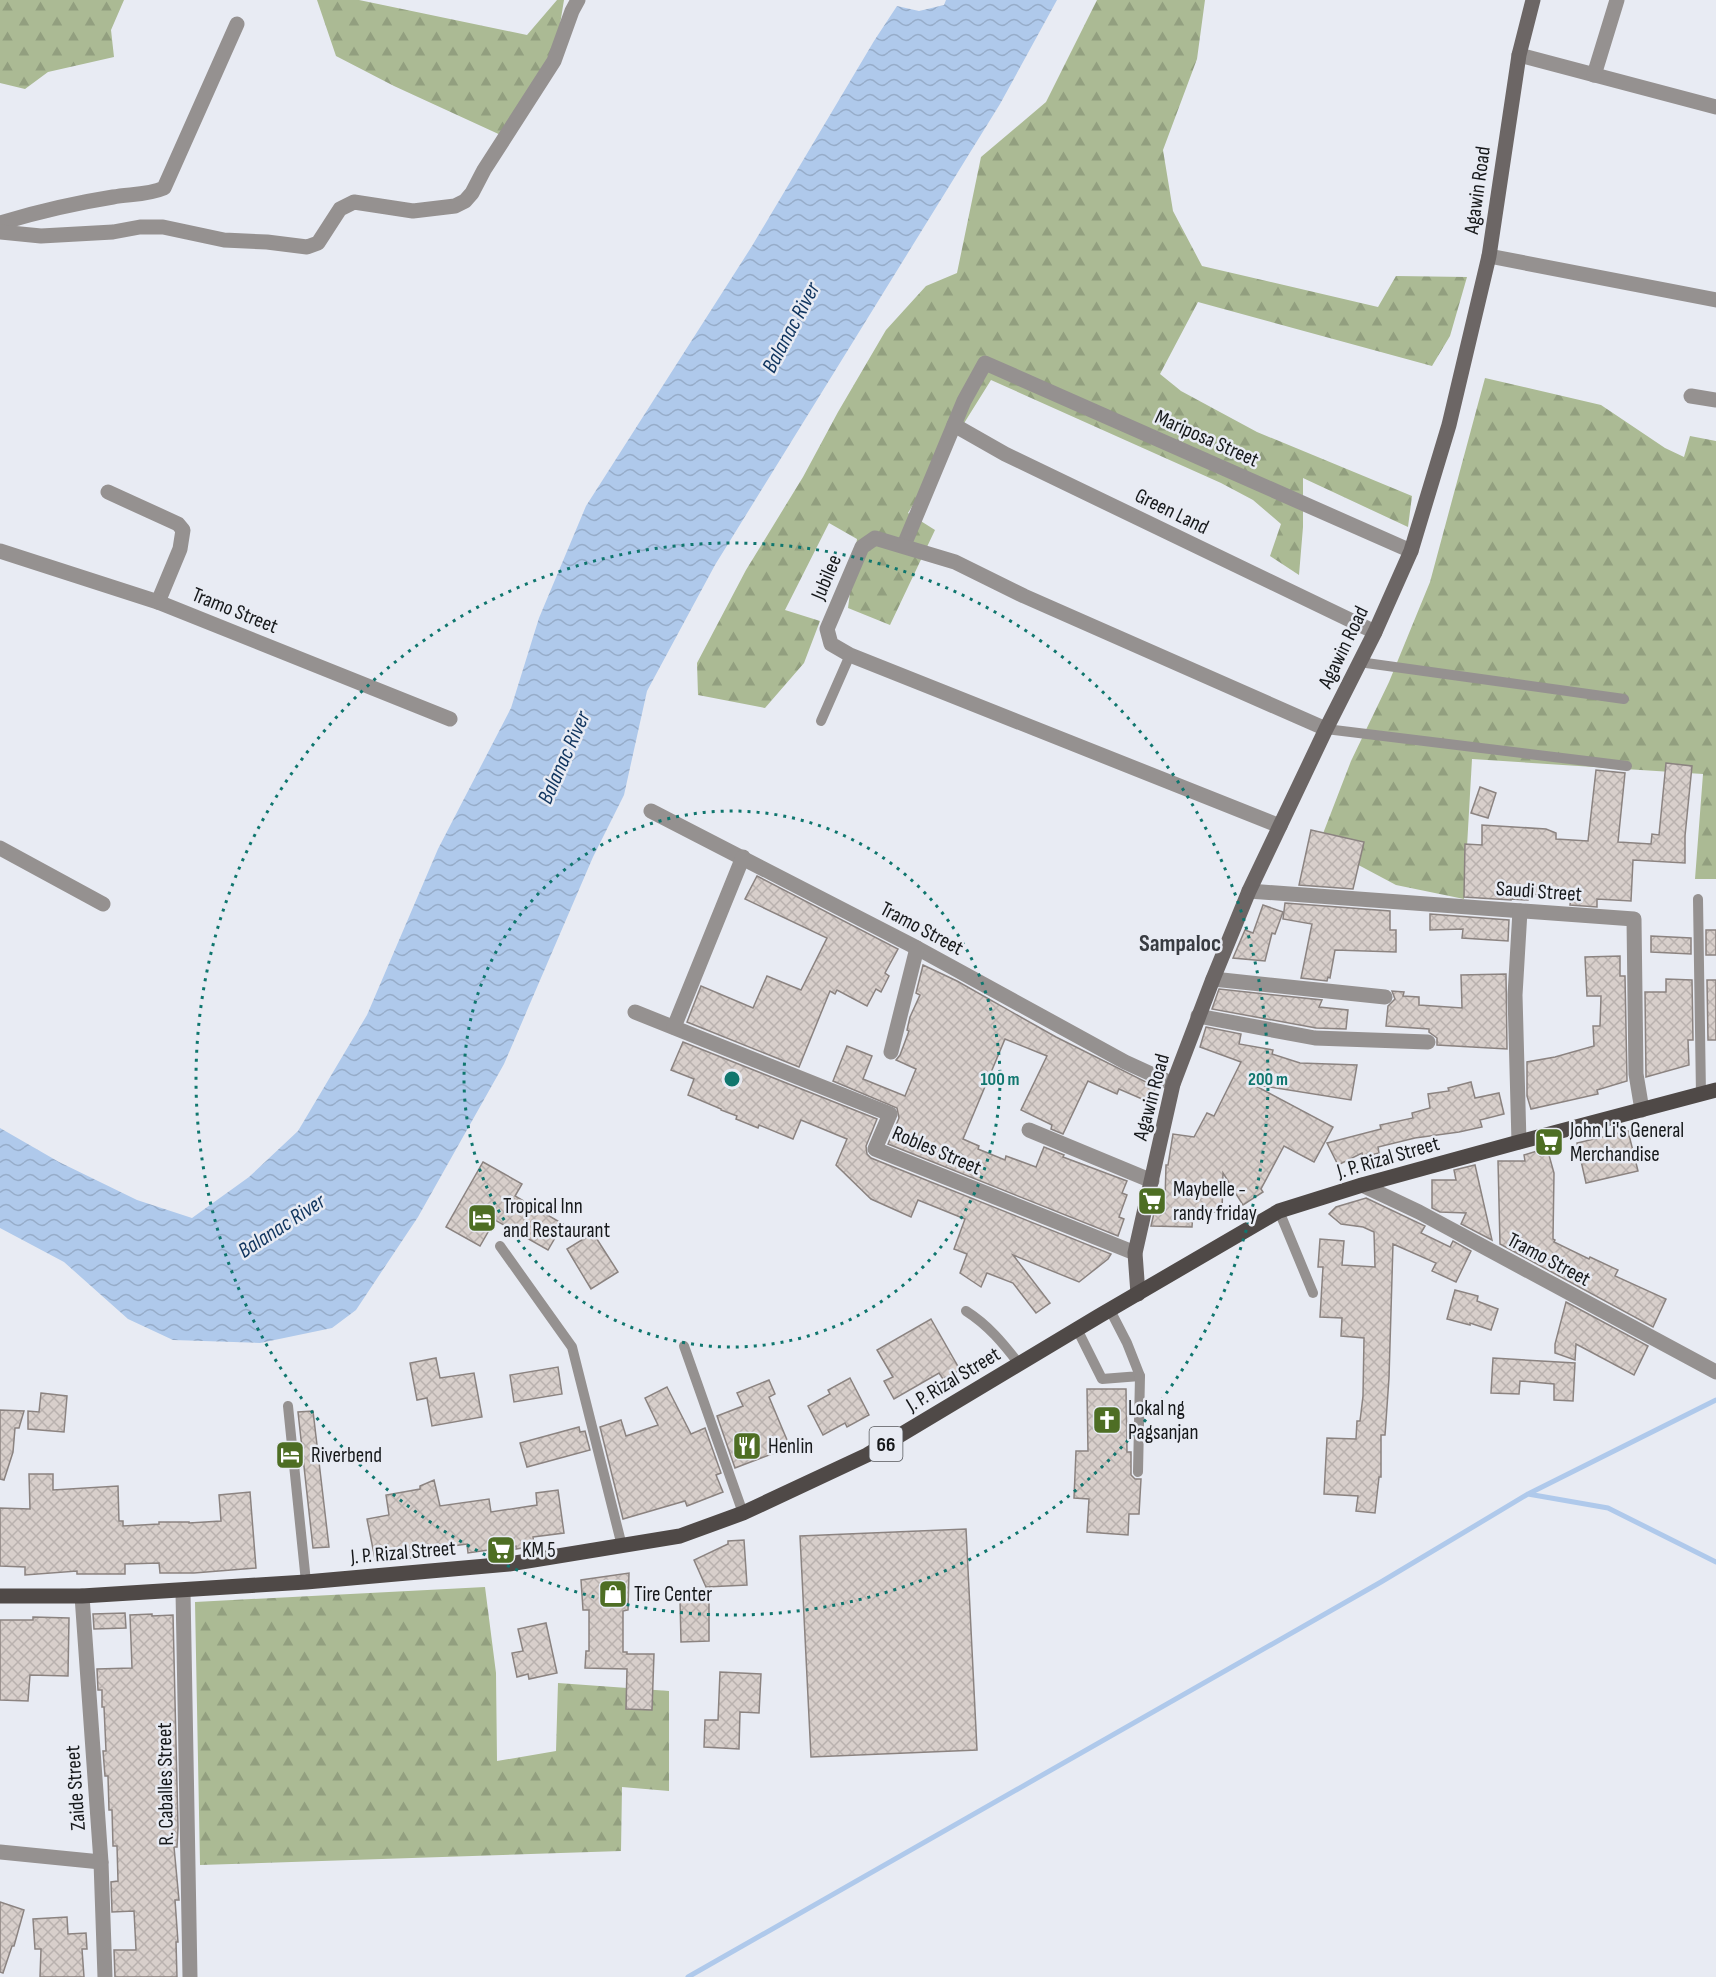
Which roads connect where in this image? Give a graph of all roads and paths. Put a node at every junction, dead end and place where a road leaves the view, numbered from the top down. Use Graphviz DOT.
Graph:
graph roads {
  1 [pos="578,0"];
  2 [pos="1533,0"];
  3 [pos="1617,0"];
  4 [pos="237,24"];
  5 [pos="1519,56"];
  6 [pos="1594,75"];
  7 [pos="1716,107"];
  8 [pos="0,223"];
  9 [pos="0,232"];
  10 [pos="1489,256"];
  11 [pos="1716,300"];
  12 [pos="1692,396"];
  13 [pos="1716,400"];
  14 [pos="954,425"];
  15 [pos="108,492"];
  16 [pos="904,545"];
  17 [pos="0,550"];
  18 [pos="1411,551"];
  19 [pos="158,602"];
  20 [pos="1375,632"];
  21 [pos="850,655"];
  22 [pos="1359,662"];
  23 [pos="1624,699"];
  24 [pos="450,719"];
  25 [pos="821,721"];
  26 [pos="1326,729"];
  27 [pos="1627,766"];
  28 [pos="651,811"];
  29 [pos="1280,826"];
  30 [pos="0,848"];
  31 [pos="743,857"];
  32 [pos="1249,891"];
  33 [pos="1698,899"];
  34 [pos="103,904"];
  35 [pos="1521,911"];
  36 [pos="917,948"];
  37 [pos="1213,979"];
  38 [pos="1385,997"];
  39 [pos="635,1012"];
  40 [pos="1198,1017"];
  41 [pos="674,1027"];
  42 [pos="1428,1042"];
  43 [pos="891,1053"];
  44 [pos="1173,1084"];
  45 [pos="1716,1090"];
  46 [pos="1701,1095"];
  47 [pos="1642,1110"];
  48 [pos="1029,1130"];
  49 [pos="1519,1142"];
  50 [pos="1152,1181"];
  51 [pos="1362,1185"];
  52 [pos="1279,1211"];
  53 [pos="500,1246"];
  54 [pos="1135,1253"];
  55 [pos="1313,1293"];
  56 [pos="1138,1294"];
  57 [pos="1110,1310"];
  58 [pos="966,1311"];
  59 [pos="1077,1329"];
  60 [pos="684,1346"];
  61 [pos="1019,1364"];
  62 [pos="1716,1372"];
  63 [pos="1140,1376"];
  64 [pos="288,1406"];
  65 [pos="1138,1472"];
  66 [pos="743,1513"];
  67 [pos="622,1546"];
  68 [pos="306,1582"];
  69 [pos="183,1591"];
  70 [pos="0,1596"];
  71 [pos="82,1596"];
  72 [pos="0,1852"];
  73 [pos="101,1862"];
  74 [pos="105,1977"];
  75 [pos="190,1977"];
  1 -- 9 [label="street"];
  2 -- 5 [label="street, Agawin Road"];
  3 -- 6 [label="street"];
  4 -- 8 [label="street"];
  5 -- 6 [label="street"];
  5 -- 10 [label="street, Agawin Road"];
  6 -- 7 [label="street"];
  10 -- 11 [label="street"];
  10 -- 18 [label="street, Agawin Road"];
  12 -- 13 [label="street"];
  14 -- 16 [label="street"];
  14 -- 18 [label="street, Mariposa Street"];
  14 -- 20 [label="street, Green Land"];
  15 -- 19 [label="street"];
  16 -- 21 [label="street, Jubilee"];
  16 -- 26 [label="street, Jubilee"];
  17 -- 19 [label="street, Tramo Street"];
  18 -- 20 [label="street, Agawin Road"];
  19 -- 24 [label="street, Tramo Street"];
  20 -- 22 [label="street, Agawin Road"];
  21 -- 25 [label="lane"];
  21 -- 29 [label="street, Jubilee"];
  22 -- 23 [label="lane"];
  22 -- 26 [label="street, Agawin Road"];
  26 -- 27 [label="lane"];
  26 -- 29 [label="street, Agawin Road"];
  28 -- 31 [label="street, Tramo Street"];
  29 -- 32 [label="street, Agawin Road"];
  30 -- 34 [label="street"];
  31 -- 36 [label="street, Tramo Street"];
  31 -- 41 [label="street"];
  32 -- 35 [label="street, Saudi Street"];
  32 -- 37 [label="street, Agawin Road"];
  33 -- 46 [label="lane"];
  35 -- 47 [label="street, Saudi Street"];
  35 -- 49 [label="street"];
  36 -- 43 [label="street"];
  36 -- 44 [label="street, Tramo Street"];
  37 -- 38 [label="street"];
  37 -- 40 [label="street, Agawin Road"];
  39 -- 41 [label="street, Robles Street"];
  40 -- 42 [label="street"];
  40 -- 44 [label="street, Agawin Road"];
  41 -- 54 [label="street, Robles Street"];
  44 -- 50 [label="street, Agawin Road"];
  45 -- 46 [label="main road, J. P. Rizal Street / 66"];
  46 -- 47 [label="main road, J. P. Rizal Street / 66"];
  47 -- 49 [label="main road, J. P. Rizal Street / 66"];
  48 -- 50 [label="street"];
  49 -- 51 [label="main road, J. P. Rizal Street / 66"];
  50 -- 54 [label="street, Agawin Road"];
  51 -- 52 [label="main road, J. P. Rizal Street / 66"];
  51 -- 62 [label="street, Tramo Street"];
  52 -- 55 [label="lane"];
  52 -- 56 [label="main road, J. P. Rizal Street / 66"];
  53 -- 67 [label="lane"];
  54 -- 56 [label="street, Agawin Road"];
  56 -- 57 [label="main road, J. P. Rizal Street / 66"];
  57 -- 59 [label="main road, J. P. Rizal Street / 66"];
  57 -- 63 [label="lane"];
  58 -- 61 [label="lane"];
  59 -- 61 [label="main road, J. P. Rizal Street / 66"];
  59 -- 63 [label="lane"];
  60 -- 66 [label="lane"];
  61 -- 66 [label="main road, J. P. Rizal Street / 66"];
  63 -- 65 [label="lane"];
  64 -- 68 [label="lane"];
  66 -- 67 [label="main road, J. P. Rizal Street / 66"];
  67 -- 68 [label="main road, J. P. Rizal Street / 66"];
  68 -- 69 [label="main road, J. P. Rizal Street / 66"];
  69 -- 71 [label="main road, J. P. Rizal Street / 66"];
  69 -- 75 [label="street, R. Caballes Street"];
  70 -- 71 [label="main road, J. P. Rizal Street / 66"];
  71 -- 73 [label="street, Zaide Street"];
  72 -- 73 [label="street"];
  73 -- 74 [label="street, Zaide Street"];
}
